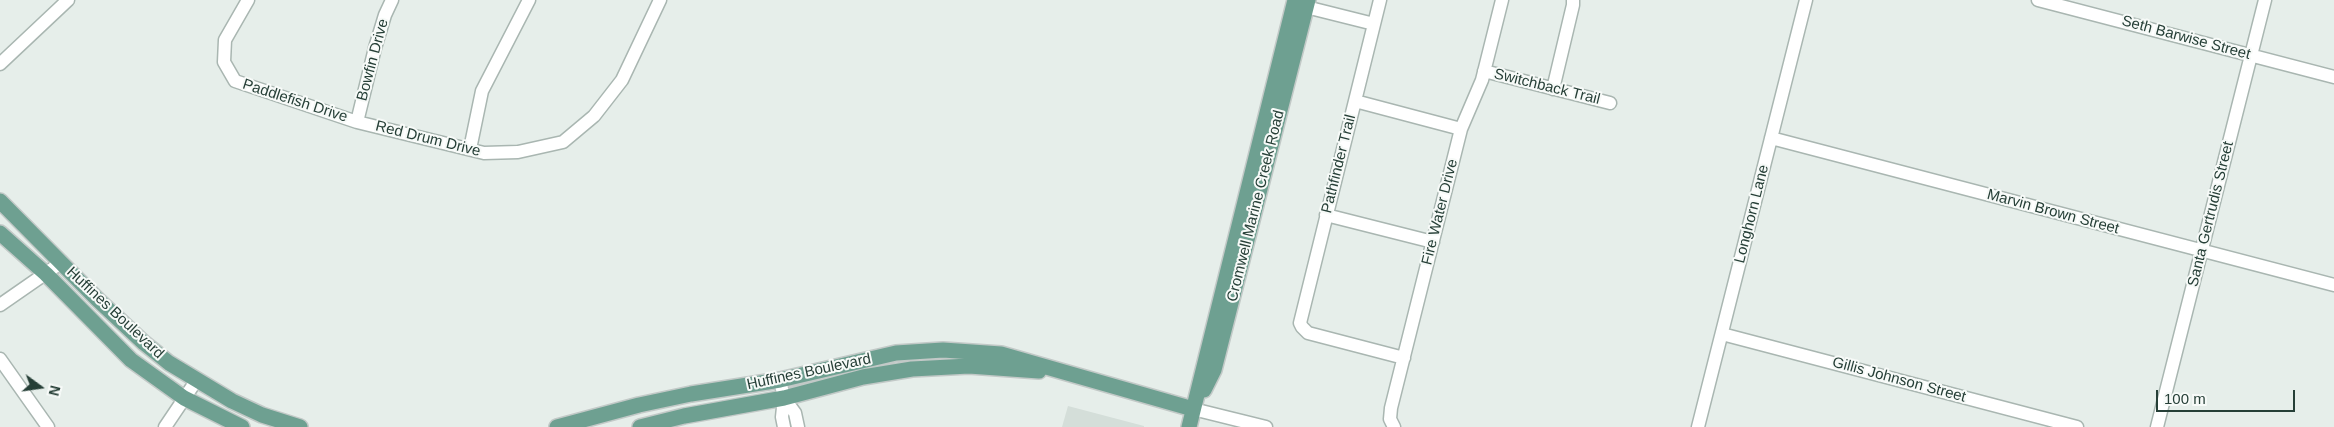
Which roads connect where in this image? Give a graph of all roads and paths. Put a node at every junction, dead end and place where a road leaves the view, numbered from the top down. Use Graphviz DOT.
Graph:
graph roads {
  1 [pos="68,0"];
  2 [pos="248,0"];
  3 [pos="392,0"];
  4 [pos="529,0"];
  5 [pos="660,0"];
  6 [pos="1380,0"];
  7 [pos="1502,0"];
  8 [pos="1573,0"];
  9 [pos="1806,0"];
  10 [pos="2038,0"];
  11 [pos="2265,0"];
  12 [pos="1303,2"];
  13 [pos="1374,24"];
  14 [pos="2252,56"];
  15 [pos="0,64"];
  16 [pos="1484,71"];
  17 [pos="2334,77"];
  18 [pos="1553,89"];
  19 [pos="1355,101"];
  20 [pos="1610,103"];
  21 [pos="357,122"];
  22 [pos="1461,129"];
  23 [pos="1771,138"];
  24 [pos="470,149"];
  25 [pos="5,206"];
  26 [pos="1326,215"];
  27 [pos="0,233"];
  28 [pos="1433,242"];
  29 [pos="2202,250"];
  30 [pos="62,262"];
  31 [pos="46,274"];
  32 [pos="2334,285"];
  33 [pos="0,306"];
  34 [pos="1722,334"];
  35 [pos="1404,358"];
  36 [pos="0,359"];
  37 [pos="1062,372"];
  38 [pos="780,380"];
  39 [pos="196,381"];
  40 [pos="184,398"];
  41 [pos="784,398"];
  42 [pos="1193,409"];
  43 [pos="48,427"];
  44 [pos="165,427"];
  45 [pos="242,427"];
  46 [pos="300,427"];
  47 [pos="557,427"];
  48 [pos="640,427"];
  49 [pos="784,427"];
  50 [pos="798,427"];
  51 [pos="1189,427"];
  52 [pos="1266,427"];
  53 [pos="1394,427"];
  54 [pos="1698,427"];
  55 [pos="2077,427"];
  56 [pos="2157,427"];
  1 -- 15 [label="street"];
  2 -- 21 [label="street, Paddlefish Drive"];
  3 -- 21 [label="street, Bowfin Drive"];
  4 -- 24 [label="street"];
  5 -- 24 [label="street, Red Drum Drive"];
  6 -- 13 [label="street, Pathfinder Trail"];
  7 -- 16 [label="street, Fire Water Drive"];
  8 -- 18 [label="street"];
  9 -- 23 [label="street, Longhorn Lane"];
  10 -- 14 [label="street, Seth Barwise Street"];
  11 -- 14 [label="street, Santa Gertrudis Street"];
  12 -- 13 [label="street"];
  12 -- 42 [label="main road, Cromwell Marine Creek Road"];
  13 -- 19 [label="street, Pathfinder Trail"];
  14 -- 17 [label="street, Seth Barwise Street"];
  14 -- 29 [label="street, Santa Gertrudis Street"];
  16 -- 18 [label="street, Switchback Trail"];
  16 -- 22 [label="street, Fire Water Drive"];
  18 -- 20 [label="street, Switchback Trail"];
  19 -- 22 [label="street"];
  19 -- 26 [label="street, Pathfinder Trail"];
  21 -- 24 [label="street, Red Drum Drive"];
  22 -- 28 [label="street, Fire Water Drive"];
  23 -- 29 [label="street, Marvin Brown Street"];
  23 -- 34 [label="street, Longhorn Lane"];
  25 -- 30 [label="main road, Huffines Boulevard"];
  26 -- 28 [label="street"];
  26 -- 35 [label="street, Pathfinder Trail"];
  27 -- 31 [label="main road, Huffines Boulevard"];
  28 -- 35 [label="street, Fire Water Drive"];
  29 -- 32 [label="street, Marvin Brown Street"];
  29 -- 56 [label="street, Santa Gertrudis Street"];
  30 -- 31 [label="street"];
  30 -- 39 [label="main road, Huffines Boulevard"];
  31 -- 33 [label="street"];
  31 -- 40 [label="main road, Huffines Boulevard"];
  34 -- 54 [label="street, Longhorn Lane"];
  34 -- 55 [label="street, Gillis Johnson Street"];
  35 -- 53 [label="street, Fire Water Drive"];
  36 -- 43 [label="street"];
  37 -- 38 [label="main road, Huffines Boulevard"];
  37 -- 41 [label="main road, Huffines Boulevard"];
  37 -- 42 [label="main road, Huffines Boulevard"];
  38 -- 41 [label="street"];
  38 -- 47 [label="main road, Huffines Boulevard"];
  39 -- 40 [label="street"];
  39 -- 46 [label="main road, Huffines Boulevard"];
  40 -- 44 [label="street"];
  40 -- 45 [label="main road, Huffines Boulevard"];
  41 -- 48 [label="main road, Huffines Boulevard"];
  41 -- 49 [label="street"];
  41 -- 50 [label="street"];
  42 -- 51 [label="main road, Cromwell Marine Creek Road"];
  42 -- 52 [label="street"];
}
